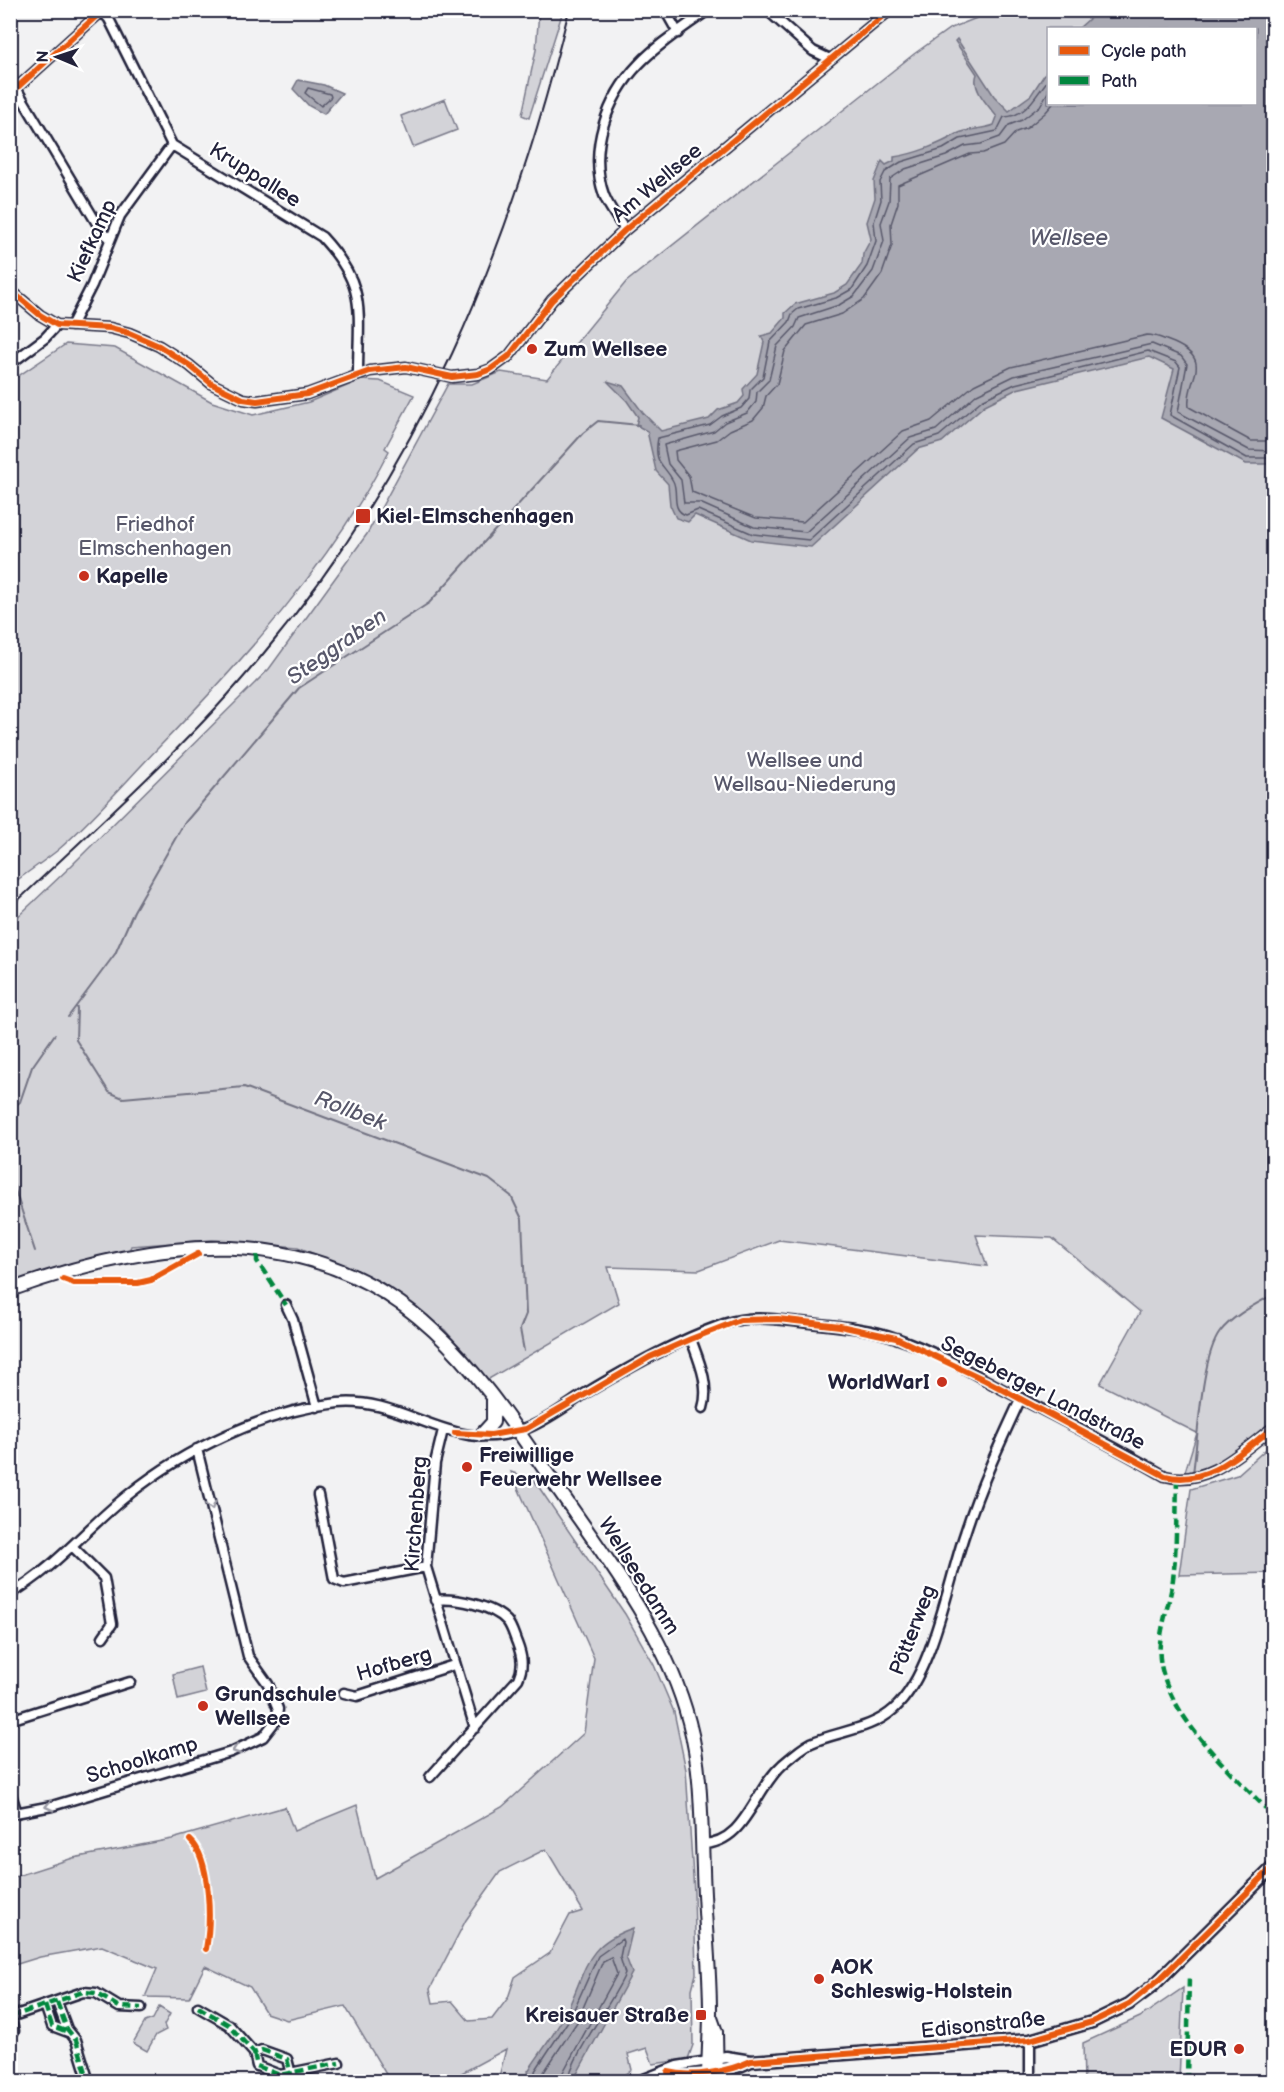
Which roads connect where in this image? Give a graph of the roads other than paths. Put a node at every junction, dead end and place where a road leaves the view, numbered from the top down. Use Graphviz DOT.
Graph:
graph roads {
  1 [pos="665,10"];
  2 [pos="708,10"];
  3 [pos="767,10"];
  4 [pos="890,10"];
  5 [pos="100,11"];
  6 [pos="678,33"];
  7 [pos="830,59"];
  8 [pos="10,78"];
  9 [pos="18,87"];
  10 [pos="10,94"];
  11 [pos="172,145"];
  12 [pos="626,230"];
  13 [pos="110,238"];
  14 [pos="10,290"];
  15 [pos="57,325"];
  16 [pos="71,326"];
  17 [pos="10,364"];
  18 [pos="358,374"];
  19 [pos="10,1290"];
  20 [pos="286,1305"];
  21 [pos="691,1339"];
  22 [pos="492,1398"];
  23 [pos="1021,1398"];
  24 [pos="317,1407"];
  25 [pos="703,1408"];
  26 [pos="1274,1427"];
  27 [pos="443,1430"];
  28 [pos="516,1431"];
  29 [pos="481,1436"];
  30 [pos="197,1449"];
  31 [pos="318,1495"];
  32 [pos="73,1547"];
  33 [pos="426,1567"];
  34 [pos="10,1594"];
  35 [pos="435,1600"];
  36 [pos="103,1637"];
  37 [pos="454,1665"];
  38 [pos="130,1682"];
  39 [pos="344,1693"];
  40 [pos="10,1720"];
  41 [pos="475,1728"];
  42 [pos="430,1778"];
  43 [pos="10,1791"];
  44 [pos="14,1813"];
  45 [pos="702,1844"];
  46 [pos="1274,1866"];
  47 [pos="57,2002"];
  48 [pos="45,2005"];
  49 [pos="198,2007"];
  50 [pos="141,2008"];
  51 [pos="10,2018"];
  52 [pos="15,2031"];
  53 [pos="68,2032"];
  54 [pos="1030,2040"];
  55 [pos="254,2053"];
  56 [pos="339,2063"];
  57 [pos="712,2071"];
  58 [pos="292,2077"];
  59 [pos="90,2082"];
  60 [pos="636,2082"];
  61 [pos="1030,2082"];
  1 -- 6 [label="street"];
  2 -- 6 [label="street"];
  3 -- 7 [label="street"];
  4 -- 7 [label="street, Am Wellsee"];
  5 -- 9 [label="street"];
  5 -- 11 [label="street"];
  6 -- 12 [label="street"];
  7 -- 12 [label="street, Am Wellsee"];
  8 -- 9 [label="street"];
  9 -- 10 [label="street"];
  9 -- 13 [label="street"];
  11 -- 13 [label="street, Kiefkamp"];
  11 -- 18 [label="street, Kruppallee"];
  12 -- 18 [label="street, Am Wellsee"];
  13 -- 16 [label="street, Kiefkamp"];
  14 -- 15 [label="street"];
  15 -- 16 [label="street, Am Wellsee"];
  15 -- 17 [label="street"];
  16 -- 18 [label="street, Am Wellsee"];
  19 -- 22 [label="main road, Wellseedamm"];
  20 -- 24 [label="street"];
  21 -- 23 [label="street, Segeberger Landstraße"];
  21 -- 25 [label="street"];
  21 -- 28 [label="street, Segeberger Landstraße"];
  22 -- 28 [label="main road, Wellseedamm"];
  22 -- 29 [label="main road"];
  23 -- 26 [label="street, Segeberger Landstraße"];
  23 -- 45 [label="street, Pötterweg"];
  24 -- 27 [label="street, Segeberger Landstraße"];
  24 -- 30 [label="street, Segeberger Landstraße"];
  27 -- 29 [label="street, Segeberger Landstraße"];
  27 -- 33 [label="street, Kirchenberg"];
  28 -- 29 [label="street, Segeberger Landstraße"];
  28 -- 45 [label="main road, Wellseedamm"];
  30 -- 32 [label="street, Segeberger Landstraße"];
  30 -- 44 [label="street, Schoolkamp, one-way"];
  31 -- 33 [label="street"];
  32 -- 34 [label="street, Segeberger Landstraße"];
  32 -- 36 [label="street"];
  33 -- 35 [label="street, Kirchenberg"];
  35 -- 37 [label="street, Kirchenberg"];
  35 -- 41 [label="street, Kirchenberg"];
  37 -- 39 [label="street, Hofberg"];
  37 -- 41 [label="street, Kirchenberg"];
  38 -- 40 [label="street"];
  41 -- 42 [label="street, Kirchenberg"];
  43 -- 44 [label="street"];
  45 -- 57 [label="main road, Wellseedamm"];
  46 -- 54 [label="street, Edisonstraße"];
  47 -- 48 [label="street"];
  47 -- 50 [label="street"];
  47 -- 53 [label="street"];
  48 -- 51 [label="street"];
  48 -- 53 [label="street"];
  49 -- 55 [label="street"];
  51 -- 52 [label="street"];
  53 -- 59 [label="street"];
  54 -- 57 [label="street, Edisonstraße"];
  54 -- 61 [label="street"];
  55 -- 58 [label="street"];
  55 -- 58 [label="street"];
  56 -- 58 [label="street"];
  57 -- 60 [label="street"];
}
